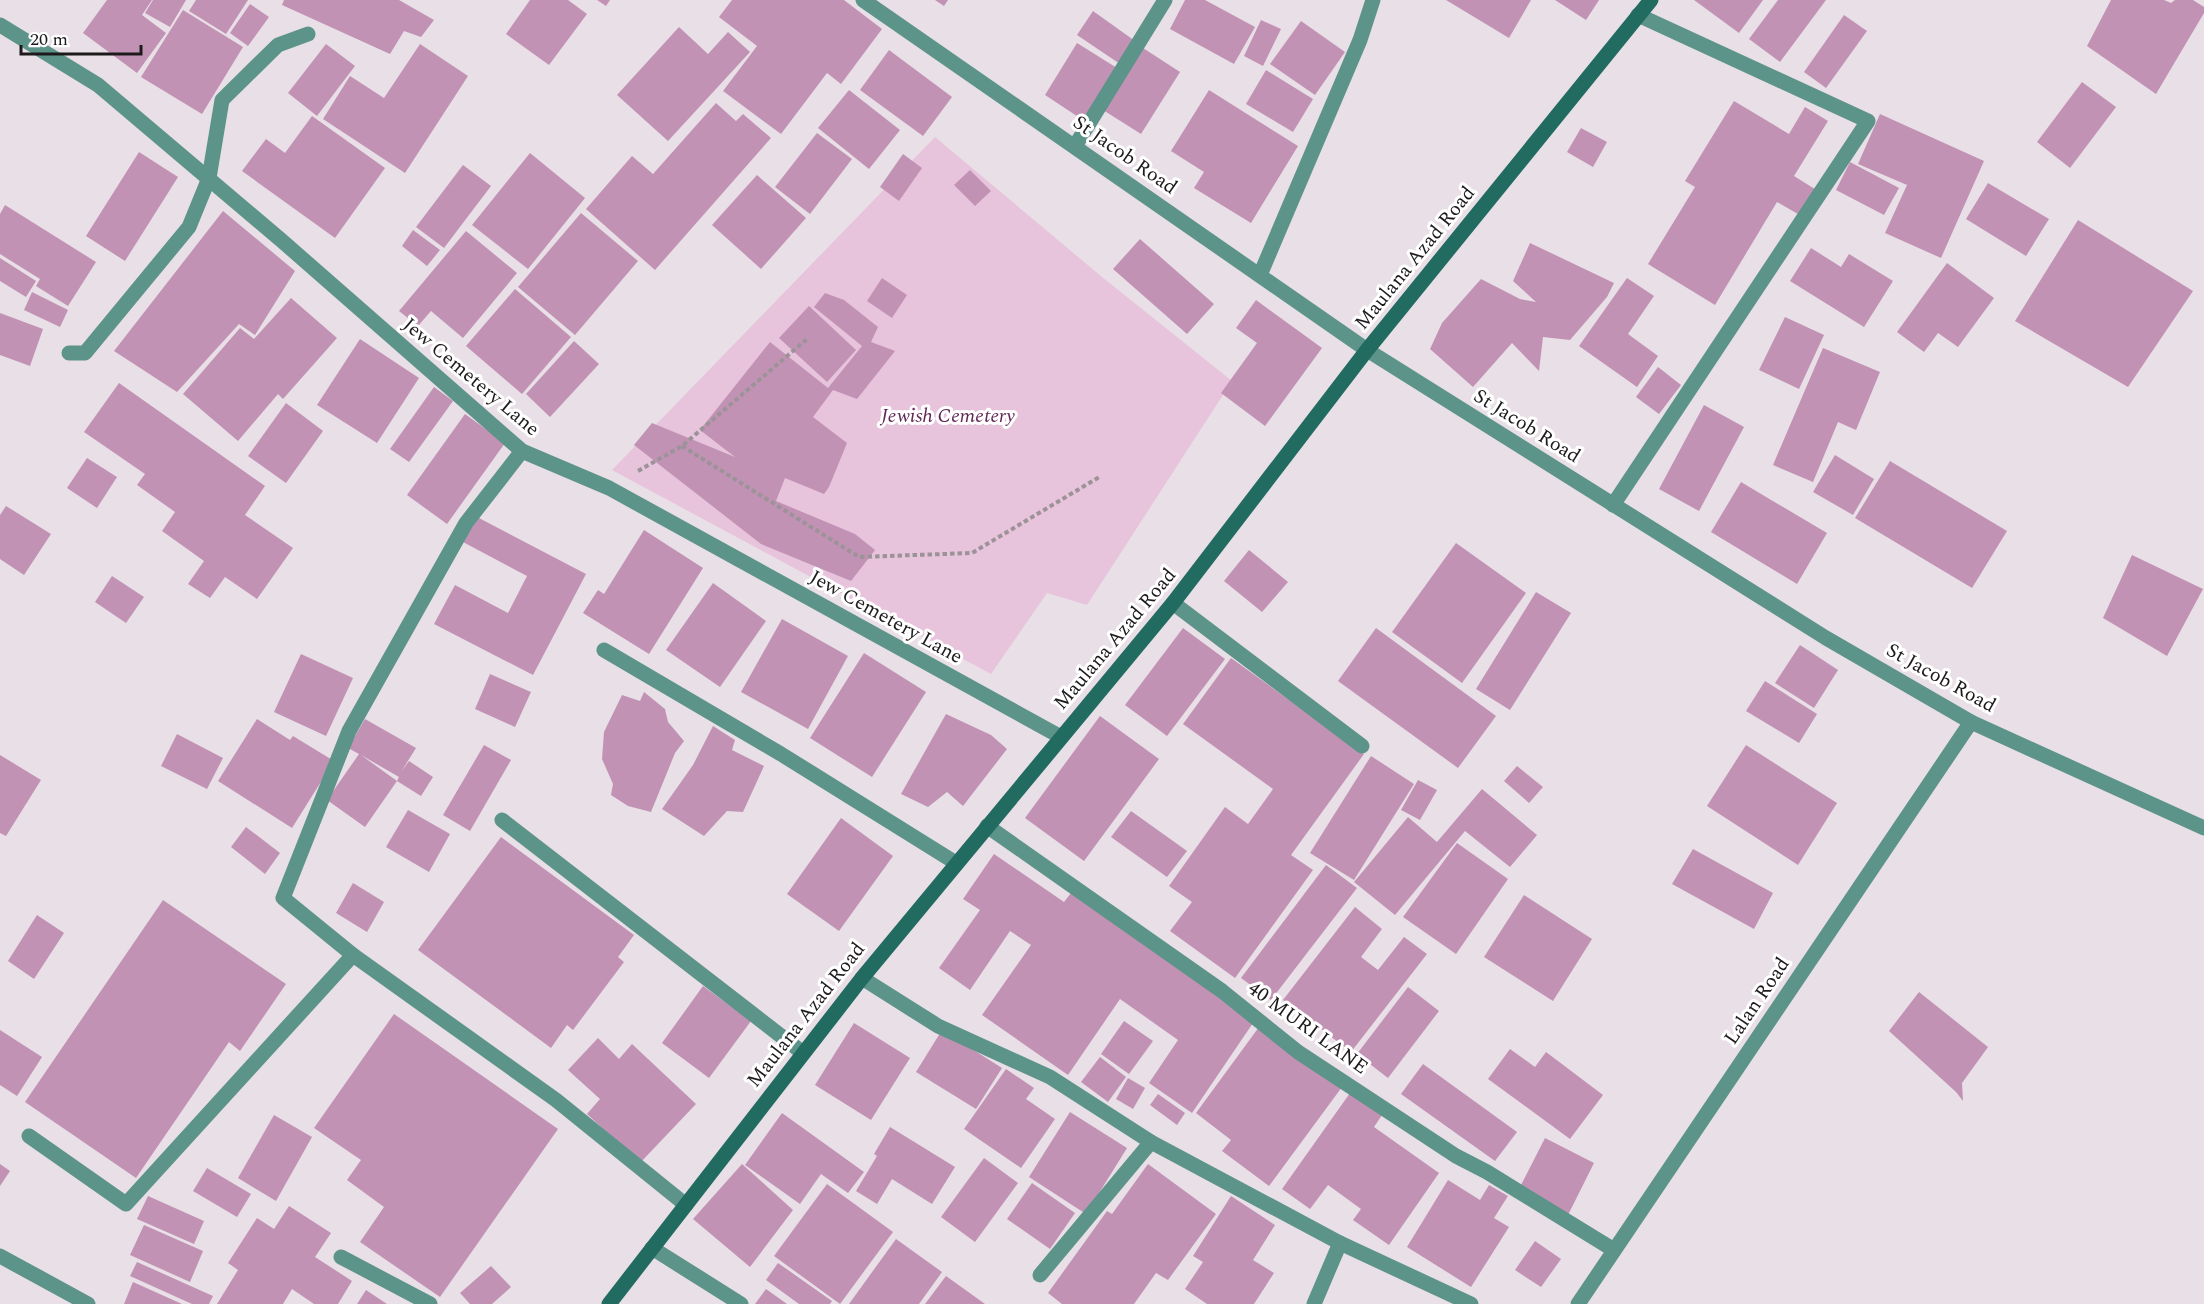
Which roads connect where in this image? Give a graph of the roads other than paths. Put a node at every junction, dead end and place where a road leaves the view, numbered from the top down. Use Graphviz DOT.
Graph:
graph roads {
  1 [pos="863,0"];
  2 [pos="1165,0"];
  3 [pos="1373,0"];
  4 [pos="1651,0"];
  5 [pos="1638,15"];
  6 [pos="0,25"];
  7 [pos="309,34"];
  8 [pos="1075,146"];
  9 [pos="209,178"];
  10 [pos="1260,275"];
  11 [pos="1367,350"];
  12 [pos="69,353"];
  13 [pos="522,451"];
  14 [pos="1613,505"];
  15 [pos="1173,603"];
  16 [pos="604,650"];
  17 [pos="1971,722"];
  18 [pos="1061,737"];
  19 [pos="1362,746"];
  20 [pos="502,820"];
  21 [pos="987,825"];
  22 [pos="2204,828"];
  23 [pos="956,863"];
  24 [pos="353,955"];
  25 [pos="862,978"];
  26 [pos="803,1053"];
  27 [pos="28,1136"];
  28 [pos="1151,1142"];
  29 [pos="686,1204"];
  30 [pos="1340,1243"];
  31 [pos="652,1248"];
  32 [pos="1614,1250"];
  33 [pos="0,1256"];
  34 [pos="341,1257"];
  35 [pos="1040,1275"];
  36 [pos="88,1304"];
  37 [pos="430,1304"];
  38 [pos="609,1304"];
  39 [pos="741,1304"];
  40 [pos="1314,1304"];
  41 [pos="1471,1304"];
  42 [pos="1578,1304"];
  1 -- 8 [label="street, St Jacob Road"];
  2 -- 8 [label="street"];
  3 -- 10 [label="street"];
  4 -- 5 [label="main road, Maulana Azad Road"];
  5 -- 11 [label="main road, Maulana Azad Road"];
  5 -- 14 [label="street"];
  6 -- 9 [label="street, Jew Cemetery Lane"];
  7 -- 9 [label="street"];
  8 -- 10 [label="street, St Jacob Road"];
  9 -- 12 [label="street"];
  9 -- 13 [label="street, Jew Cemetery Lane"];
  10 -- 11 [label="street, St Jacob Road"];
  11 -- 14 [label="street, St Jacob Road"];
  11 -- 15 [label="main road, Maulana Azad Road"];
  13 -- 18 [label="street, Jew Cemetery Lane"];
  13 -- 24 [label="street"];
  14 -- 17 [label="street, St Jacob Road"];
  15 -- 18 [label="main road, Maulana Azad Road"];
  15 -- 19 [label="street"];
  16 -- 23 [label="street"];
  17 -- 22 [label="street, St Jacob Road"];
  17 -- 32 [label="street, Lalan Road"];
  18 -- 21 [label="main road, Maulana Azad Road"];
  20 -- 26 [label="street"];
  21 -- 23 [label="main road, Maulana Azad Road"];
  21 -- 32 [label="street, 40 MURI LANE"];
  23 -- 25 [label="main road, Maulana Azad Road"];
  24 -- 27 [label="street"];
  24 -- 29 [label="street"];
  25 -- 26 [label="main road, Maulana Azad Road"];
  25 -- 28 [label="street"];
  26 -- 29 [label="main road, Maulana Azad Road"];
  28 -- 30 [label="street"];
  28 -- 35 [label="street"];
  29 -- 31 [label="main road, Maulana Azad Road"];
  30 -- 40 [label="street"];
  30 -- 41 [label="street"];
  31 -- 38 [label="main road, Maulana Azad Road"];
  31 -- 39 [label="street"];
  32 -- 42 [label="street, Lalan Road"];
  33 -- 36 [label="street"];
  34 -- 37 [label="street"];
}
